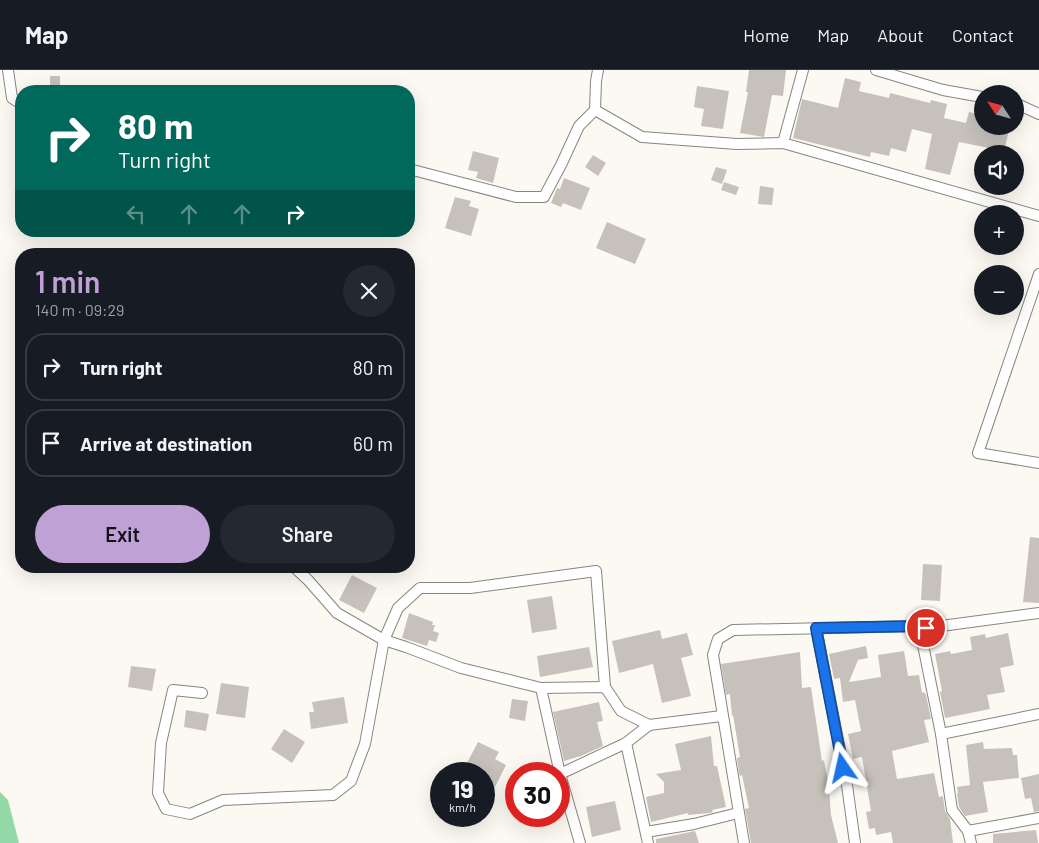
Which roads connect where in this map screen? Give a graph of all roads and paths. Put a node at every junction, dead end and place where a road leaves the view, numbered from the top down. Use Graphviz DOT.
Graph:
graph roads {
  1 [pos="8,70"];
  2 [pos="598,70"];
  3 [pos="803,70"];
  4 [pos="876,70"];
  5 [pos="974,96"];
  6 [pos="15,100"];
  7 [pos="1024,107"];
  8 [pos="595,110"];
  9 [pos="1039,114"];
  10 [pos="783,143"];
  11 [pos="415,170"];
  12 [pos="1039,216"];
  13 [pos="1039,274"];
  14 [pos="1039,463"];
  15 [pos="300,573"];
  16 [pos="1039,613"];
  17 [pos="816,628"];
  18 [pos="926,628"];
  19 [pos="384,640"];
  20 [pos="605,687"];
  21 [pos="541,688"];
  22 [pos="202,693"];
  23 [pos="1039,714"];
  24 [pos="722,716"];
  25 [pos="649,724"];
  26 [pos="941,734"];
  27 [pos="626,743"];
  28 [pos="557,762"];
  29 [pos="570,769"];
  30 [pos="570,808"];
  31 [pos="738,813"];
  32 [pos="1039,818"];
  33 [pos="968,831"];
  34 [pos="646,832"];
  35 [pos="580,843"];
  36 [pos="648,843"];
  37 [pos="744,843"];
  38 [pos="855,843"];
  39 [pos="970,843"];
  1 -- 6 [label="street"];
  2 -- 8 [label="street"];
  3 -- 10 [label="street"];
  4 -- 5 [label="street"];
  7 -- 9 [label="street"];
  8 -- 10 [label="street"];
  8 -- 11 [label="street"];
  10 -- 12 [label="street"];
  13 -- 14 [label="street"];
  15 -- 19 [label="street"];
  16 -- 18 [label="street"];
  17 -- 18 [label="street"];
  17 -- 24 [label="street"];
  17 -- 38 [label="street"];
  18 -- 26 [label="street"];
  19 -- 20 [label="street"];
  19 -- 21 [label="street"];
  19 -- 22 [label="street"];
  20 -- 21 [label="street"];
  20 -- 25 [label="street"];
  21 -- 28 [label="street"];
  23 -- 26 [label="street"];
  24 -- 25 [label="street"];
  24 -- 31 [label="street"];
  25 -- 27 [label="street"];
  26 -- 33 [label="street"];
  27 -- 29 [label="street"];
  27 -- 34 [label="street"];
  30 -- 35 [label="street"];
  31 -- 34 [label="street"];
  31 -- 37 [label="street"];
  32 -- 33 [label="street"];
  33 -- 39 [label="street"];
  34 -- 36 [label="street"];
}
